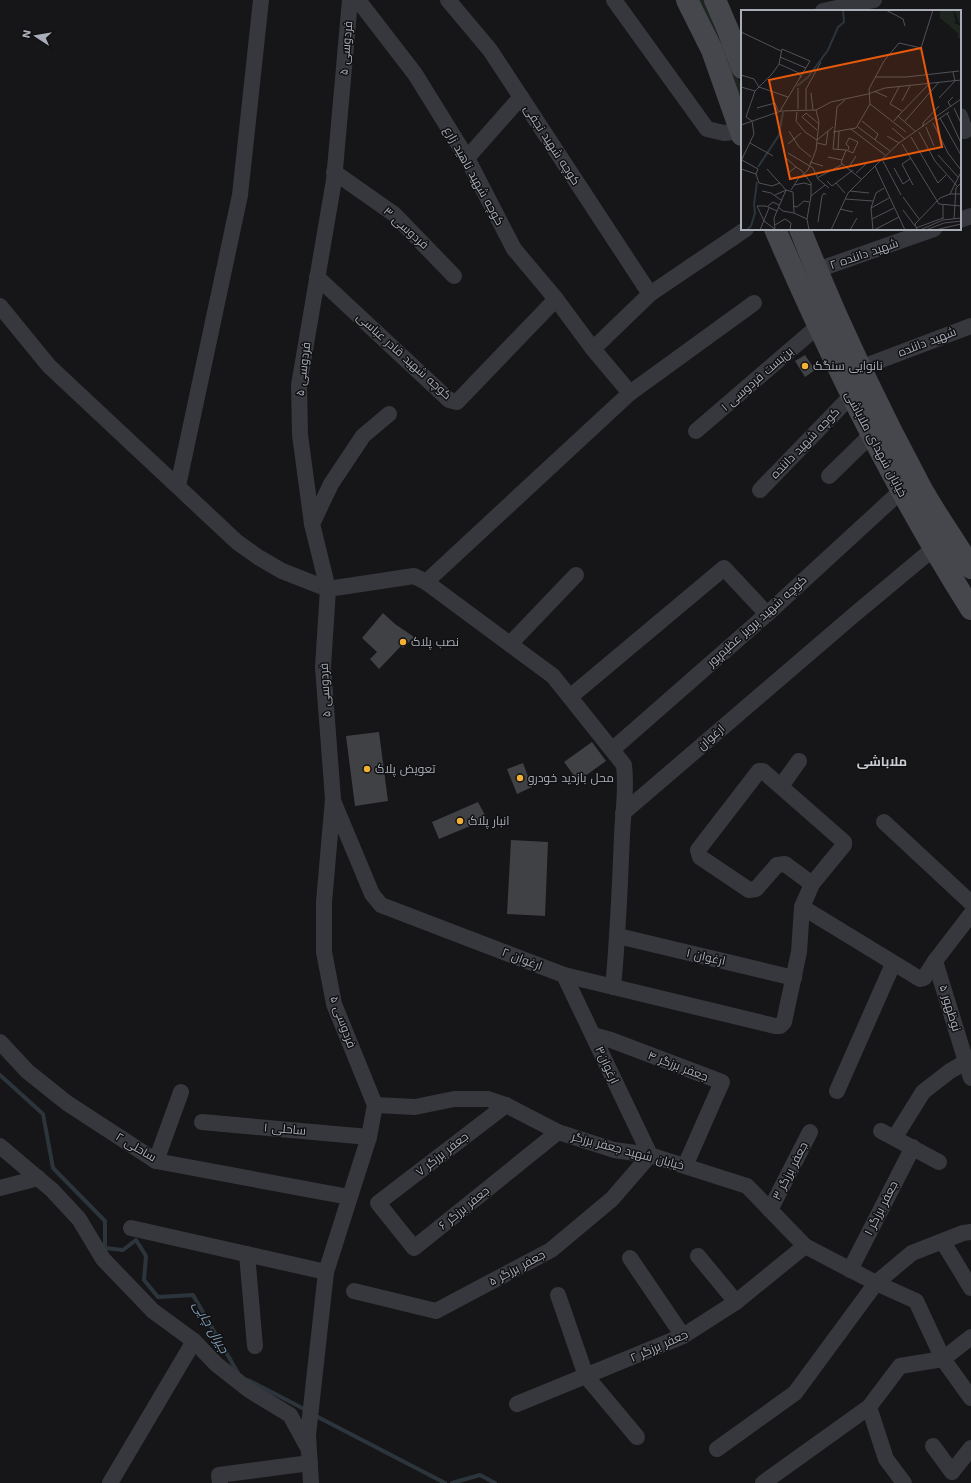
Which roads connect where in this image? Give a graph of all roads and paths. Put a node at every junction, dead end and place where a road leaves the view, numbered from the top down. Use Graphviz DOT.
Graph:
graph roads {
  1 [pos="261,0"];
  2 [pos="350,0"];
  3 [pos="358,0"];
  4 [pos="448,0"];
  5 [pos="614,0"];
  6 [pos="686,0"];
  7 [pos="715,0"];
  8 [pos="874,0"];
  9 [pos="828,10"];
  10 [pos="735,28"];
  11 [pos="741,62"];
  12 [pos="521,97"];
  13 [pos="961,119"];
  14 [pos="965,131"];
  15 [pos="741,133"];
  16 [pos="467,158"];
  17 [pos="334,172"];
  18 [pos="971,216"];
  19 [pos="961,220"];
  20 [pos="745,230"];
  21 [pos="775,230"];
  22 [pos="800,230"];
  23 [pos="931,230"];
  24 [pos="817,270"];
  25 [pos="454,276"];
  26 [pos="317,277"];
  27 [pos="650,294"];
  28 [pos="556,299"];
  29 [pos="754,303"];
  30 [pos="0,306"];
  31 [pos="817,326"];
  32 [pos="971,326"];
  33 [pos="593,349"];
  34 [pos="860,368"];
  35 [pos="630,393"];
  36 [pos="851,396"];
  37 [pos="389,414"];
  38 [pos="696,431"];
  39 [pos="872,434"];
  40 [pos="829,476"];
  41 [pos="178,486"];
  42 [pos="760,490"];
  43 [pos="900,491"];
  44 [pos="312,524"];
  45 [pos="933,549"];
  46 [pos="971,568"];
  47 [pos="576,575"];
  48 [pos="426,582"];
  49 [pos="328,589"];
  50 [pos="971,609"];
  51 [pos="767,614"];
  52 [pos="510,644"];
  53 [pos="570,697"];
  54 [pos="613,748"];
  55 [pos="799,761"];
  56 [pos="781,786"];
  57 [pos="333,799"];
  58 [pos="623,813"];
  59 [pos="884,822"];
  60 [pos="812,884"];
  61 [pos="971,903"];
  62 [pos="802,907"];
  63 [pos="971,914"];
  64 [pos="618,936"];
  65 [pos="935,961"];
  66 [pos="893,964"];
  67 [pos="564,974"];
  68 [pos="794,978"];
  69 [pos="613,987"];
  70 [pos="593,1035"];
  71 [pos="0,1042"];
  72 [pos="966,1062"];
  73 [pos="971,1078"];
  74 [pos="837,1091"];
  75 [pos="181,1092"];
  76 [pos="375,1104"];
  77 [pos="506,1104"];
  78 [pos="202,1122"];
  79 [pos="558,1132"];
  80 [pos="810,1132"];
  81 [pos="369,1137"];
  82 [pos="0,1146"];
  83 [pos="913,1147"];
  84 [pos="650,1155"];
  85 [pos="156,1160"];
  86 [pos="939,1162"];
  87 [pos="684,1166"];
  88 [pos="38,1178"];
  89 [pos="0,1188"];
  90 [pos="349,1197"];
  91 [pos="378,1203"];
  92 [pos="770,1210"];
  93 [pos="131,1228"];
  94 [pos="971,1232"];
  95 [pos="943,1242"];
  96 [pos="805,1246"];
  97 [pos="247,1254"];
  98 [pos="698,1256"];
  99 [pos="630,1258"];
  100 [pos="850,1270"];
  101 [pos="326,1272"];
  102 [pos="876,1283"];
  103 [pos="971,1288"];
  104 [pos="354,1291"];
  105 [pos="558,1295"];
  106 [pos="736,1302"];
  107 [pos="684,1336"];
  108 [pos="971,1337"];
  109 [pos="194,1341"];
  110 [pos="255,1346"];
  111 [pos="943,1359"];
  112 [pos="586,1376"];
  113 [pos="971,1398"];
  114 [pos="517,1404"];
  115 [pos="869,1407"];
  116 [pos="636,1437"];
  117 [pos="933,1446"];
  118 [pos="971,1448"];
  119 [pos="308,1449"];
  120 [pos="717,1449"];
  121 [pos="110,1483"];
  122 [pos="220,1483"];
  123 [pos="311,1483"];
  124 [pos="763,1483"];
  125 [pos="904,1483"];
  1 -- 41 [label="street"];
  2 -- 17 [label="street, فردوسی ۵"];
  3 -- 16 [label="street, کوچه شهید ناهید زارع"];
  4 -- 12 [label="street, کوچه شهید نجفی"];
  5 -- 15 [label="street"];
  6 -- 15 [label="main road"];
  7 -- 10 [label="main road"];
  8 -- 9 [label="street"];
  10 -- 11 [label="main road"];
  12 -- 16 [label="street"];
  12 -- 27 [label="street, کوچه شهید نجفی"];
  13 -- 14 [label="street"];
  16 -- 28 [label="street, کوچه شهید ناهید زارع"];
  17 -- 25 [label="street, فردوسی ۳"];
  17 -- 26 [label="street, فردوسی ۵"];
  18 -- 19 [label="street"];
  20 -- 27 [label="street"];
  21 -- 31 [label="main road, خیابان شهدای ملاباشی"];
  22 -- 24 [label="main road, خیابان شهدای ملاباشی"];
  23 -- 24 [label="street, شهید داننده ۲"];
  24 -- 34 [label="main road, خیابان شهدای ملاباشی"];
  26 -- 28 [label="street, کوچه شهید قادر عباسی"];
  26 -- 44 [label="street, فردوسی ۵"];
  27 -- 33 [label="street"];
  28 -- 33 [label="street, کوچه شهید ناهید زارع"];
  29 -- 35 [label="street"];
  30 -- 41 [label="street"];
  31 -- 36 [label="main road, خیابان شهدای ملاباشی"];
  31 -- 38 [label="street, بن‌بست فردوسی ۱"];
  32 -- 34 [label="street, شهید داننده"];
  33 -- 35 [label="street, کوچه شهید ناهید زارع"];
  34 -- 46 [label="main road, خیابان شهدای ملاباشی"];
  35 -- 48 [label="street"];
  36 -- 39 [label="main road, خیابان شهدای ملاباشی"];
  36 -- 42 [label="street, کوچه شهید داننده"];
  37 -- 44 [label="street"];
  39 -- 40 [label="street"];
  39 -- 43 [label="main road, خیابان شهدای ملاباشی"];
  41 -- 49 [label="street"];
  43 -- 45 [label="main road, خیابان شهدای ملاباشی"];
  43 -- 51 [label="street, کوچه شهید پرویز عظیم‌پور"];
  44 -- 49 [label="street, فردوسی ۵"];
  45 -- 50 [label="main road, خیابان شهدای ملاباشی"];
  45 -- 58 [label="street, ارغوان"];
  47 -- 52 [label="street"];
  48 -- 49 [label="street"];
  48 -- 52 [label="street"];
  49 -- 57 [label="street, فردوسی ۵"];
  51 -- 53 [label="street"];
  51 -- 54 [label="street, کوچه شهید پرویز عظیم‌پور"];
  52 -- 53 [label="street"];
  53 -- 54 [label="street"];
  54 -- 58 [label="street"];
  55 -- 56 [label="street"];
  56 -- 60 [label="street"];
  56 -- 60 [label="street"];
  57 -- 67 [label="street, ارغوان ۲"];
  57 -- 76 [label="street, فردوسی ۵"];
  58 -- 64 [label="street"];
  59 -- 61 [label="street"];
  60 -- 62 [label="street"];
  62 -- 66 [label="street"];
  62 -- 68 [label="street"];
  63 -- 65 [label="street"];
  64 -- 68 [label="street, ارغوان ۱"];
  64 -- 69 [label="street"];
  65 -- 66 [label="street"];
  65 -- 72 [label="street, نوظهور ۵"];
  66 -- 74 [label="street"];
  67 -- 69 [label="street, ارغوان ۲"];
  67 -- 70 [label="street, ارغوان۳"];
  68 -- 69 [label="street, ارغوان ۲"];
  70 -- 84 [label="street, ارغوان۳"];
  70 -- 87 [label="street, جعفر برزگر ۴"];
  71 -- 85 [label="street, ساحلی ۲"];
  72 -- 73 [label="street, نوظهور ۵"];
  72 -- 83 [label="street"];
  75 -- 85 [label="street"];
  76 -- 77 [label="street, خیابان شهید جعفر برزگر"];
  76 -- 81 [label="street"];
  77 -- 79 [label="street, خیابان شهید جعفر برزگر"];
  77 -- 91 [label="street, جعفر برزگر ۷"];
  78 -- 81 [label="street, ساحلی ۱"];
  79 -- 84 [label="street, خیابان شهید جعفر برزگر"];
  79 -- 91 [label="street, جعفر برزگر ۶"];
  80 -- 92 [label="street, جعفر برزگر ۳"];
  81 -- 90 [label="street"];
  82 -- 88 [label="street"];
  83 -- 86 [label="street"];
  83 -- 100 [label="street, جعفر برزگر ۱"];
  84 -- 87 [label="street, خیابان شهید جعفر برزگر"];
  84 -- 104 [label="street, جعفر برزگر ۵"];
  85 -- 90 [label="street, ساحلی ۲"];
  87 -- 92 [label="street, خیابان شهید جعفر برزگر"];
  88 -- 89 [label="street"];
  88 -- 109 [label="street"];
  90 -- 101 [label="street"];
  92 -- 96 [label="street, خیابان شهید جعفر برزگر"];
  93 -- 97 [label="street"];
  94 -- 95 [label="street"];
  95 -- 102 [label="street"];
  95 -- 103 [label="street"];
  96 -- 100 [label="street, خیابان شهید جعفر برزگر"];
  96 -- 106 [label="street, جعفر برزگر ۲"];
  97 -- 101 [label="street"];
  97 -- 110 [label="street"];
  98 -- 106 [label="street"];
  99 -- 107 [label="street"];
  100 -- 102 [label="street, خیابان شهید جعفر برزگر"];
  101 -- 119 [label="street"];
  102 -- 111 [label="street, خیابان شهید جعفر برزگر"];
  102 -- 120 [label="street"];
  105 -- 112 [label="street"];
  106 -- 107 [label="street, جعفر برزگر ۲"];
  107 -- 112 [label="street, جعفر برزگر ۲"];
  108 -- 111 [label="street"];
  109 -- 119 [label="street"];
  109 -- 121 [label="street"];
  111 -- 113 [label="street, خیابان شهید جعفر برزگر"];
  111 -- 115 [label="street"];
  112 -- 114 [label="street, جعفر برزگر ۲"];
  112 -- 116 [label="street"];
  115 -- 124 [label="street"];
  115 -- 125 [label="street"];
  117 -- 118 [label="street"];
  119 -- 122 [label="street"];
  119 -- 123 [label="street"];
}
